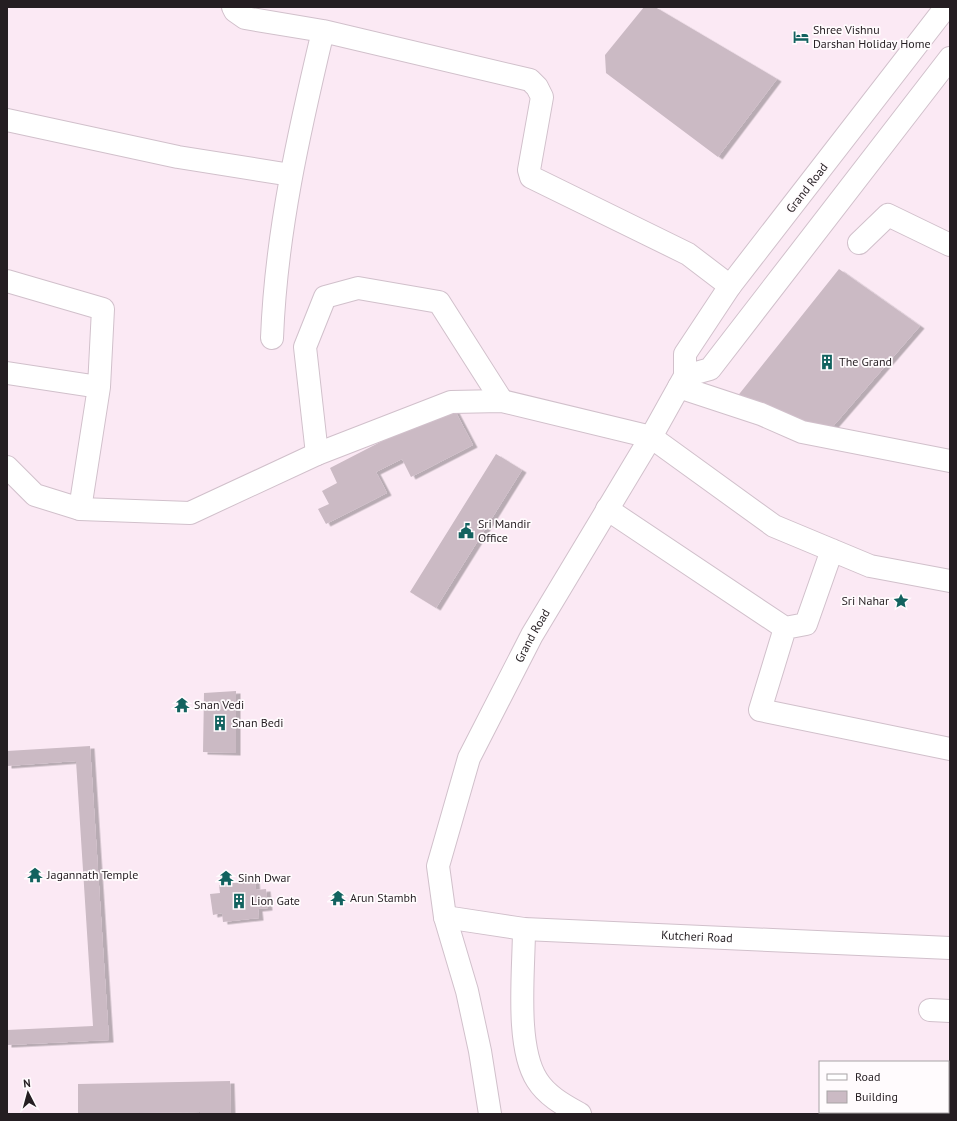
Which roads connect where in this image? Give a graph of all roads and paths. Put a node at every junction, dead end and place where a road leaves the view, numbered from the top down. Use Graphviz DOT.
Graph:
graph roads {
  1 [pos="233,7"];
  2 [pos="946,7"];
  3 [pos="323,31"];
  4 [pos="949,60"];
  5 [pos="7,120"];
  6 [pos="292,175"];
  7 [pos="859,243"];
  8 [pos="950,245"];
  9 [pos="7,281"];
  10 [pos="730,286"];
  11 [pos="272,338"];
  12 [pos="7,373"];
  13 [pos="682,381"];
  14 [pos="99,387"];
  15 [pos="502,401"];
  16 [pos="651,437"];
  17 [pos="317,454"];
  18 [pos="950,461"];
  19 [pos="7,467"];
  20 [pos="80,509"];
  21 [pos="607,509"];
  22 [pos="832,550"];
  23 [pos="950,581"];
  24 [pos="785,628"];
  25 [pos="950,749"];
  26 [pos="445,917"];
  27 [pos="524,929"];
  28 [pos="950,948"];
  29 [pos="490,1114"];
  30 [pos="580,1114"];
  1 -- 3 [label="street"];
  2 -- 10 [label="street, Grand Road"];
  3 -- 6 [label="street"];
  3 -- 10 [label="street"];
  4 -- 13 [label="street"];
  5 -- 6 [label="street"];
  6 -- 11 [label="street"];
  7 -- 8 [label="street"];
  9 -- 14 [label="street"];
  10 -- 13 [label="street, Grand Road"];
  12 -- 14 [label="street"];
  13 -- 16 [label="street, Grand Road"];
  13 -- 18 [label="street"];
  14 -- 20 [label="street"];
  15 -- 16 [label="street"];
  15 -- 17 [label="street"];
  15 -- 17 [label="street"];
  16 -- 21 [label="street, Grand Road"];
  16 -- 22 [label="street"];
  17 -- 20 [label="street"];
  19 -- 20 [label="street"];
  21 -- 24 [label="street"];
  21 -- 26 [label="street, Grand Road"];
  22 -- 23 [label="street"];
  22 -- 24 [label="street"];
  24 -- 25 [label="street"];
  26 -- 27 [label="street, Kutcheri Road"];
  26 -- 29 [label="street, Grand Road"];
  27 -- 28 [label="street, Kutcheri Road"];
  27 -- 30 [label="street"];
}
